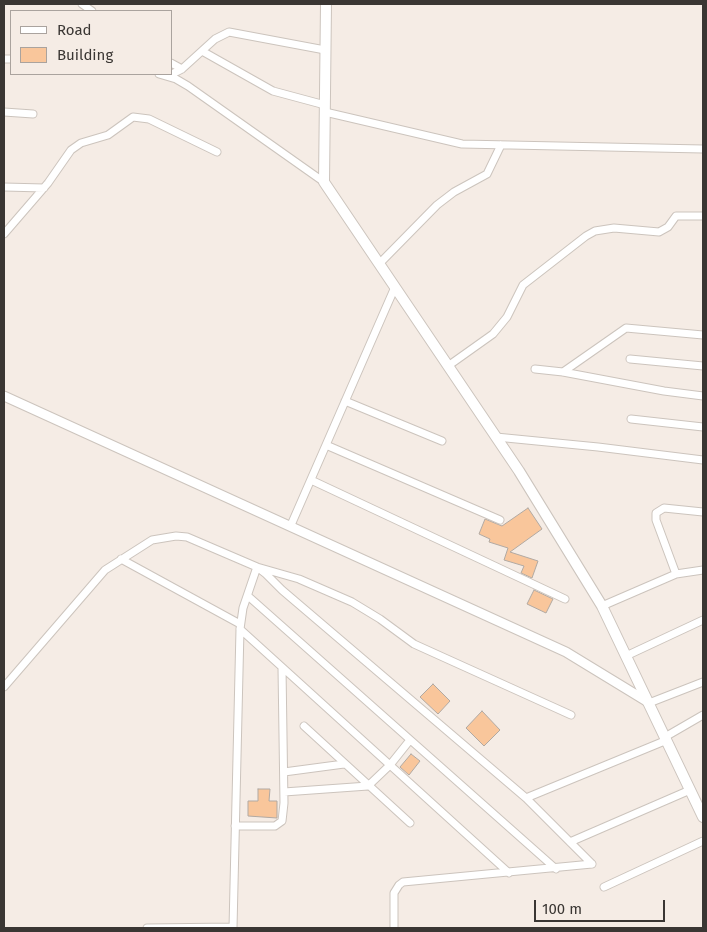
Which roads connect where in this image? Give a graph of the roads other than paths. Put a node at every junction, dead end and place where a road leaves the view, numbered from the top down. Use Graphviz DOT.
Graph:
graph roads {
  1 [pos="326,4"];
  2 [pos="325,50"];
  3 [pos="202,51"];
  4 [pos="172,64"];
  5 [pos="182,69"];
  6 [pos="172,74"];
  7 [pos="164,75"];
  8 [pos="168,76"];
  9 [pos="325,109"];
  10 [pos="4,112"];
  11 [pos="33,114"];
  12 [pos="501,145"];
  13 [pos="703,149"];
  14 [pos="217,152"];
  15 [pos="324,182"];
  16 [pos="4,187"];
  17 [pos="44,188"];
  18 [pos="703,216"];
  19 [pos="4,234"];
  20 [pos="379,264"];
  21 [pos="395,287"];
  22 [pos="703,335"];
  23 [pos="630,359"];
  24 [pos="448,366"];
  25 [pos="703,366"];
  26 [pos="535,369"];
  27 [pos="563,372"];
  28 [pos="4,396"];
  29 [pos="703,396"];
  30 [pos="345,401"];
  31 [pos="631,419"];
  32 [pos="703,427"];
  33 [pos="496,437"];
  34 [pos="442,441"];
  35 [pos="326,445"];
  36 [pos="703,460"];
  37 [pos="311,480"];
  38 [pos="703,512"];
  39 [pos="500,520"];
  40 [pos="291,526"];
  41 [pos="121,559"];
  42 [pos="257,567"];
  43 [pos="703,570"];
  44 [pos="676,574"];
  45 [pos="248,596"];
  46 [pos="565,599"];
  47 [pos="602,606"];
  48 [pos="703,620"];
  49 [pos="240,627"];
  50 [pos="626,656"];
  51 [pos="282,668"];
  52 [pos="703,682"];
  53 [pos="4,687"];
  54 [pos="648,702"];
  55 [pos="571,715"];
  56 [pos="703,715"];
  57 [pos="304,726"];
  58 [pos="666,739"];
  59 [pos="410,740"];
  60 [pos="344,764"];
  61 [pos="390,765"];
  62 [pos="284,772"];
  63 [pos="368,786"];
  64 [pos="690,790"];
  65 [pos="284,792"];
  66 [pos="526,798"];
  67 [pos="703,817"];
  68 [pos="410,823"];
  69 [pos="236,826"];
  70 [pos="703,841"];
  71 [pos="570,842"];
  72 [pos="556,869"];
  73 [pos="509,873"];
  74 [pos="604,887"];
  75 [pos="147,928"];
  76 [pos="233,928"];
  77 [pos="394,928"];
  1 -- 2 [label="main road"];
  2 -- 3 [label="street"];
  2 -- 9 [label="main road"];
  3 -- 5 [label="street"];
  3 -- 9 [label="street"];
  4 -- 5 [label="street"];
  5 -- 6 [label="street"];
  7 -- 8 [label="street"];
  8 -- 15 [label="street"];
  9 -- 12 [label="street"];
  9 -- 15 [label="main road"];
  10 -- 11 [label="street"];
  12 -- 13 [label="street"];
  12 -- 20 [label="street"];
  14 -- 17 [label="street"];
  15 -- 20 [label="main road"];
  16 -- 17 [label="street"];
  17 -- 19 [label="street"];
  18 -- 24 [label="street"];
  20 -- 21 [label="main road"];
  21 -- 24 [label="main road"];
  21 -- 30 [label="street"];
  22 -- 27 [label="street"];
  23 -- 25 [label="street"];
  24 -- 33 [label="main road"];
  26 -- 27 [label="street"];
  27 -- 29 [label="street"];
  28 -- 40 [label="street"];
  30 -- 34 [label="street"];
  30 -- 35 [label="street"];
  31 -- 32 [label="street"];
  33 -- 36 [label="street"];
  33 -- 47 [label="main road"];
  35 -- 37 [label="street"];
  35 -- 39 [label="street"];
  37 -- 40 [label="street"];
  37 -- 46 [label="street"];
  38 -- 44 [label="street"];
  40 -- 54 [label="street"];
  41 -- 42 [label="street"];
  41 -- 49 [label="street"];
  41 -- 53 [label="street"];
  42 -- 45 [label="street"];
  42 -- 55 [label="street"];
  42 -- 66 [label="street"];
  43 -- 44 [label="street"];
  44 -- 47 [label="street"];
  45 -- 49 [label="street"];
  45 -- 59 [label="street"];
  47 -- 50 [label="main road"];
  48 -- 50 [label="street"];
  49 -- 51 [label="street"];
  49 -- 69 [label="street"];
  50 -- 54 [label="main road"];
  51 -- 61 [label="street"];
  51 -- 62 [label="street"];
  52 -- 54 [label="street"];
  54 -- 58 [label="main road"];
  56 -- 58 [label="street"];
  57 -- 60 [label="street"];
  58 -- 64 [label="main road"];
  58 -- 66 [label="street"];
  59 -- 61 [label="street"];
  59 -- 72 [label="street"];
  60 -- 62 [label="street"];
  60 -- 63 [label="street"];
  61 -- 63 [label="street"];
  61 -- 73 [label="street"];
  62 -- 65 [label="street"];
  63 -- 65 [label="street"];
  63 -- 68 [label="street"];
  64 -- 67 [label="main road"];
  64 -- 71 [label="street"];
  65 -- 69 [label="street"];
  66 -- 71 [label="street"];
  69 -- 76 [label="street"];
  70 -- 74 [label="street"];
  71 -- 72 [label="street"];
  72 -- 73 [label="street"];
  73 -- 77 [label="street"];
  75 -- 76 [label="street"];
}
